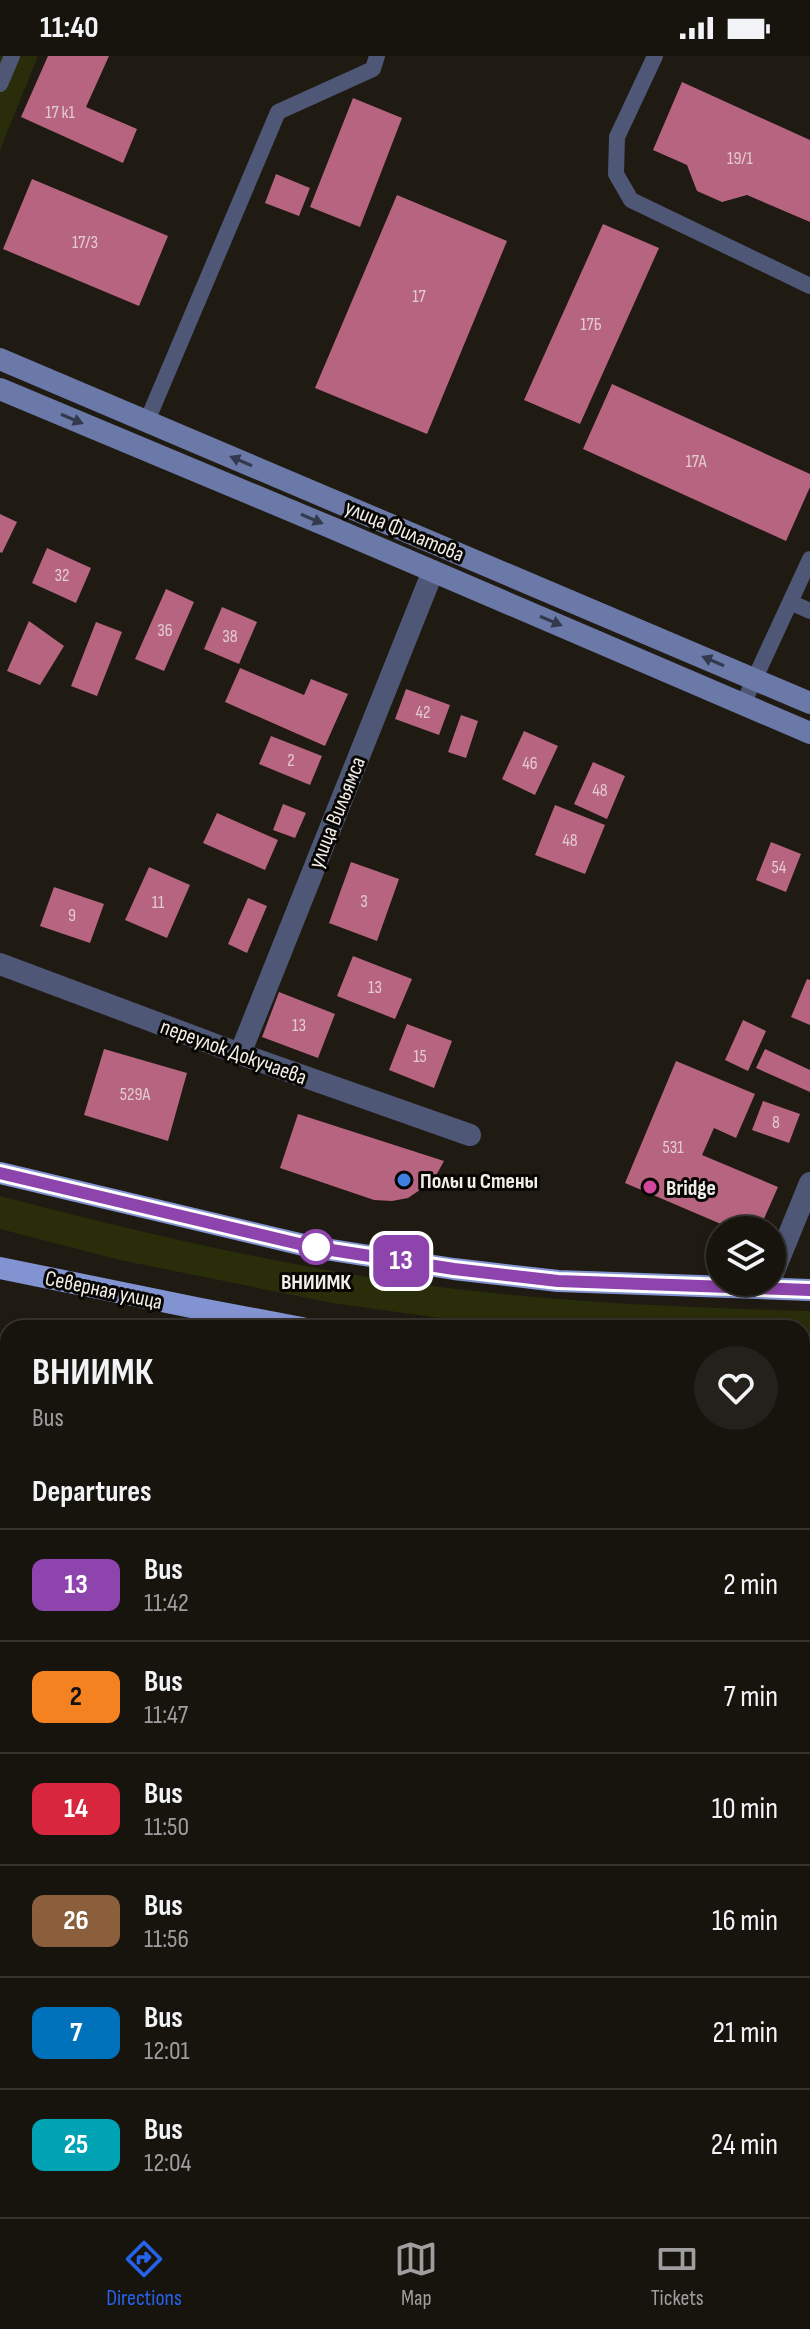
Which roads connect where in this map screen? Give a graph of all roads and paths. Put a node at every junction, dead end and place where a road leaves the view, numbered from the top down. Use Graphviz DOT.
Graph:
graph roads {
  1 [pos="12,56"];
  2 [pos="377,56"];
  3 [pos="655,56"];
  4 [pos="0,84"];
  5 [pos="810,286"];
  6 [pos="0,359"];
  7 [pos="0,389"];
  8 [pos="147,421"];
  9 [pos="810,559"];
  10 [pos="433,571"];
  11 [pos="790,602"];
  12 [pos="810,611"];
  13 [pos="754,679"];
  14 [pos="810,703"];
  15 [pos="743,704"];
  16 [pos="810,733"];
  17 [pos="0,964"];
  18 [pos="240,1054"];
  19 [pos="470,1135"];
  20 [pos="0,1173"];
  21 [pos="810,1183"];
  22 [pos="786,1241"];
  23 [pos="0,1268"];
  24 [pos="706,1282"];
  25 [pos="786,1285"];
  26 [pos="810,1290"];
  27 [pos="262,1320"];
  1 -- 4 [label="lane"];
  2 -- 8 [label="lane"];
  3 -- 5 [label="lane"];
  6 -- 8 [label="main road, улица Филатова"];
  7 -- 10 [label="main road, one-way"];
  13 -- 8 [label="main road, улица Филатова, one-way"];
  9 -- 11 [label="lane"];
  10 -- 15 [label="main road, one-way"];
  10 -- 18 [label="street, улица Вильямса"];
  11 -- 12 [label="lane"];
  11 -- 13 [label="lane"];
  13 -- 14 [label="main road, улица Филатова"];
  13 -- 15 [label="lane"];
  15 -- 16 [label="main road"];
  17 -- 18 [label="street, переулок Докучаева"];
  18 -- 19 [label="street, переулок Докучаева"];
  20 -- 24 [label="main road"];
  21 -- 22 [label="street"];
  23 -- 27 [label="main road, Северная улица"];
  25 -- 26 [label="main road"];
}
